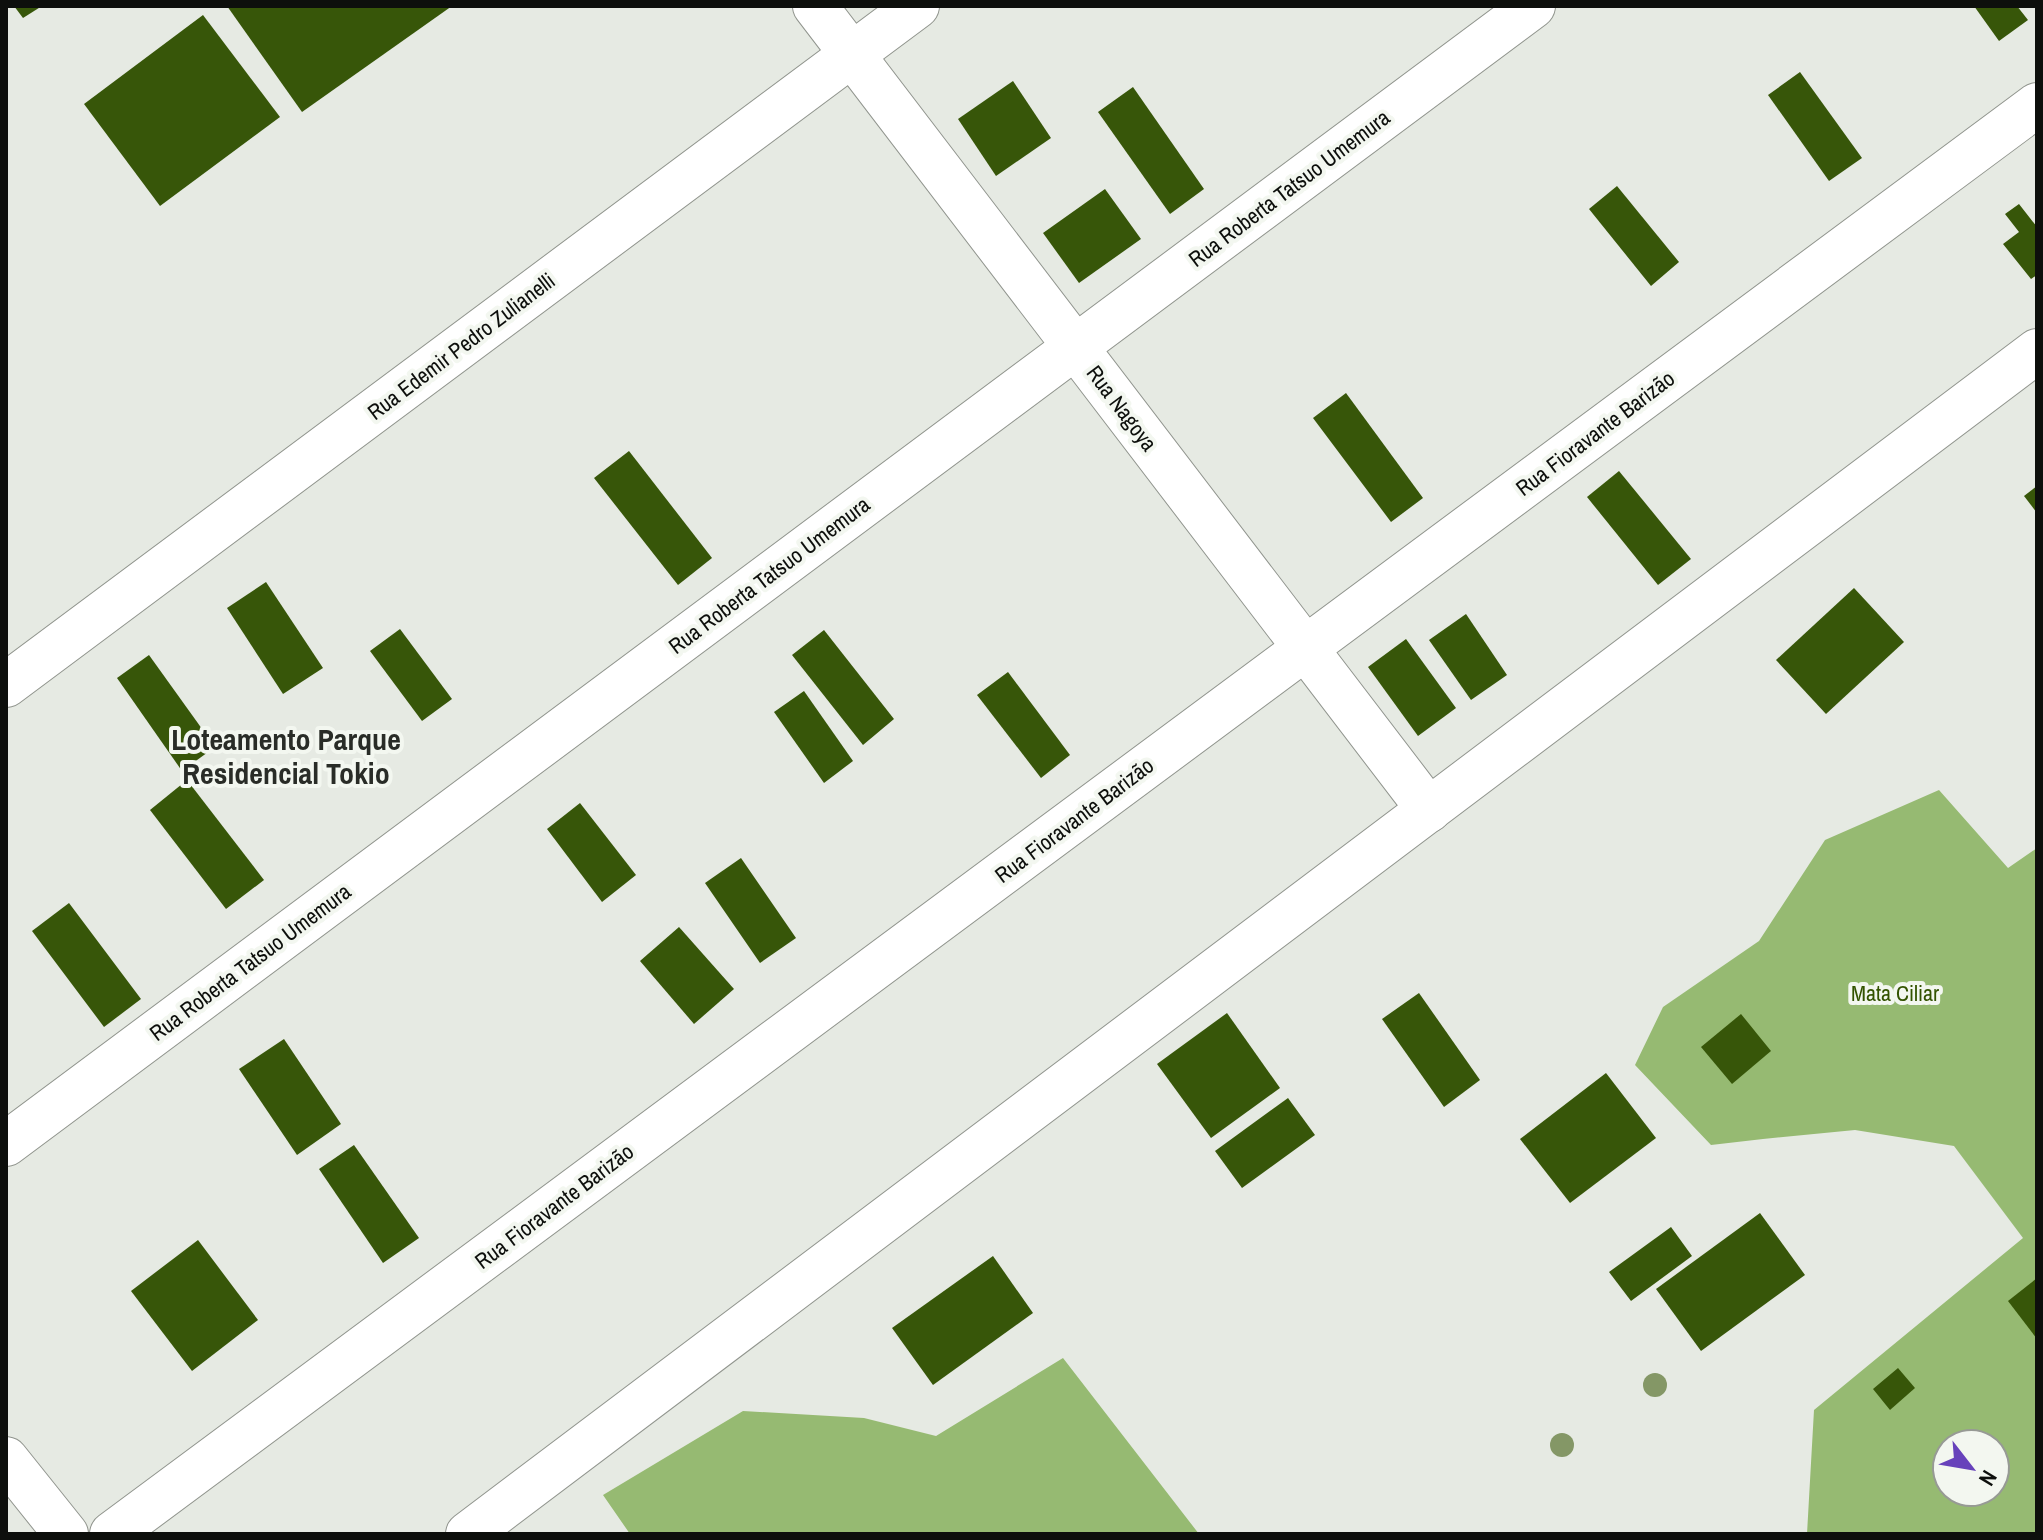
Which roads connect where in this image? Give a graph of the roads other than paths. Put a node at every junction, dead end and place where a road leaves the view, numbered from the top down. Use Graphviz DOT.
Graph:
graph roads {
  1 [pos="815,6"];
  2 [pos="917,6"];
  3 [pos="1533,6"];
  4 [pos="851,55"];
  5 [pos="2037,105"];
  6 [pos="1075,347"];
  7 [pos="2037,351"];
  8 [pos="1306,648"];
  9 [pos="6,685"];
  10 [pos="1429,810"];
  11 [pos="6,1144"];
  12 [pos="6,1459"];
  13 [pos="66,1534"];
  14 [pos="112,1534"];
  15 [pos="468,1534"];
  1 -- 4 [label="street, Rua Nagoya"];
  2 -- 4 [label="street, Rua Edemir Pedro Zulianelli"];
  3 -- 6 [label="street, Rua Roberta Tatsuo Umemura"];
  4 -- 6 [label="street, Rua Nagoya"];
  4 -- 9 [label="street, Rua Edemir Pedro Zulianelli"];
  5 -- 8 [label="street, Rua Fioravante Barizão"];
  6 -- 8 [label="street, Rua Nagoya"];
  6 -- 11 [label="street, Rua Roberta Tatsuo Umemura"];
  7 -- 10 [label="street"];
  8 -- 10 [label="street, Rua Nagoya"];
  8 -- 14 [label="street, Rua Fioravante Barizão"];
  10 -- 15 [label="street"];
  12 -- 13 [label="street"];
}
